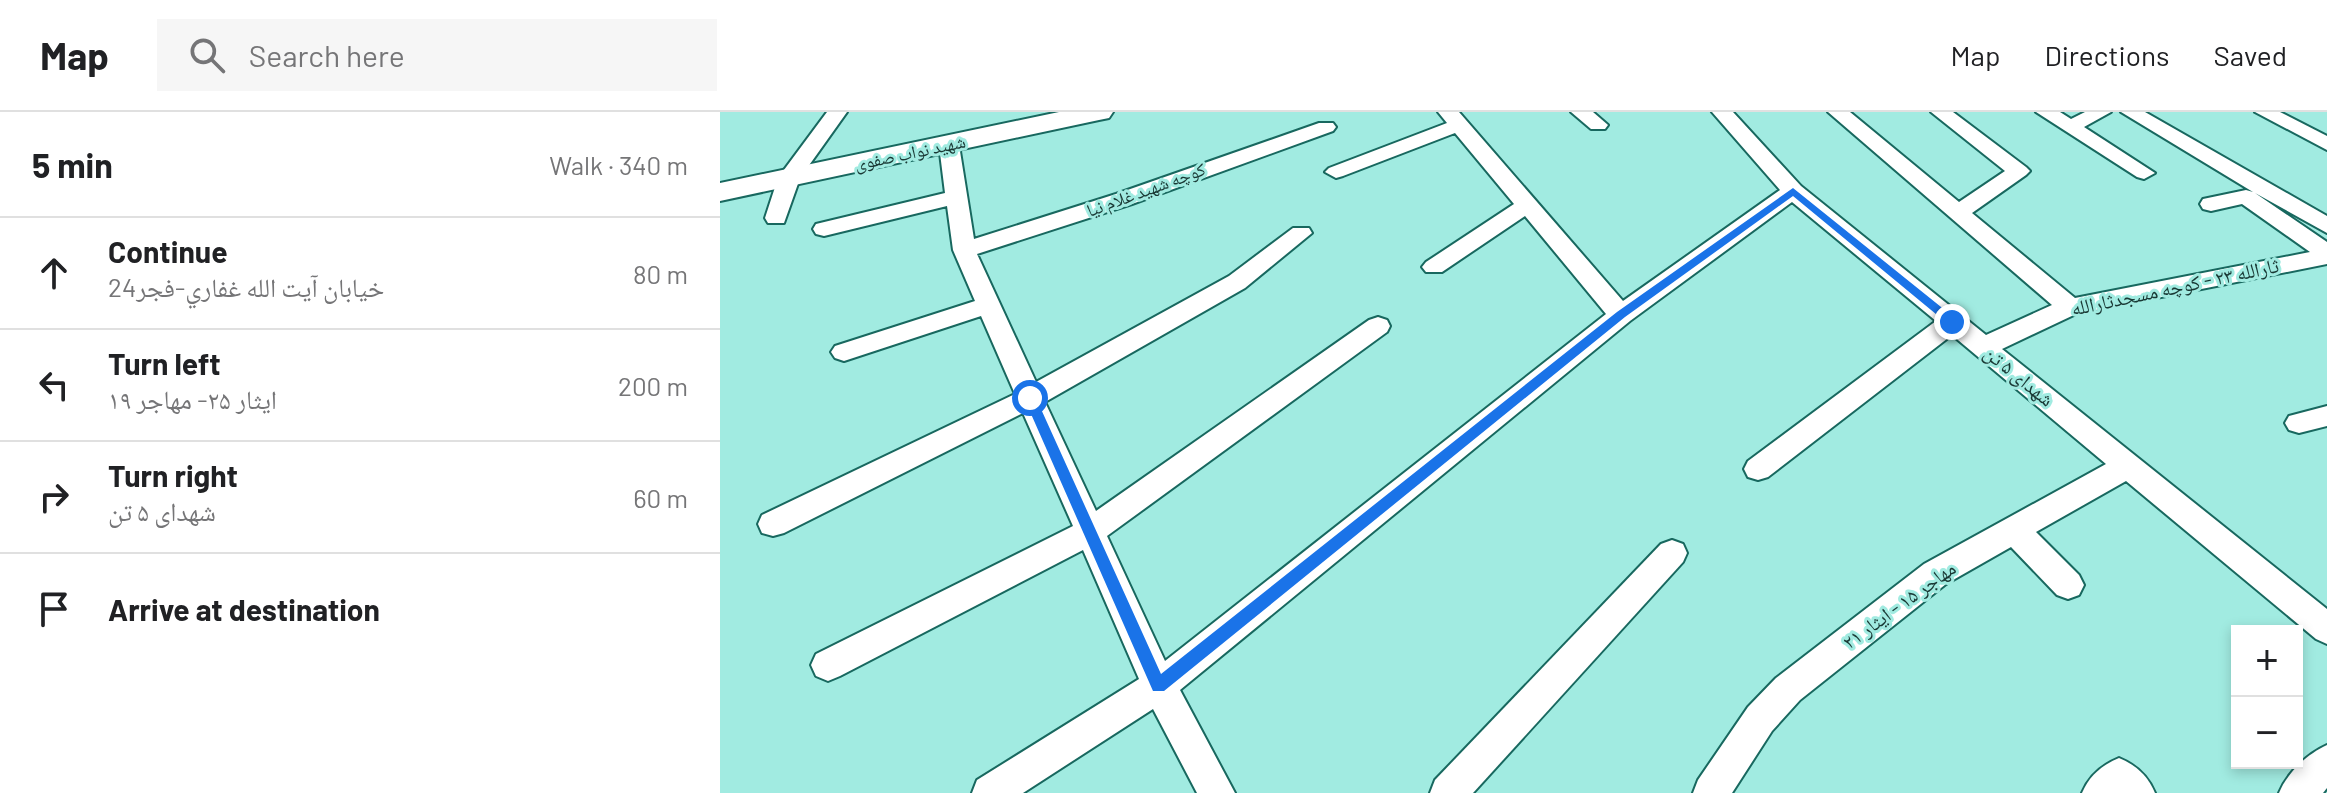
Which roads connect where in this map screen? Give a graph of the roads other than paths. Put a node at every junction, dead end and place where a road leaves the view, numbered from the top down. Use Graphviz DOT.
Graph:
graph roads {
  1 [pos="837,112"];
  2 [pos="1099,112"];
  3 [pos="1581,112"];
  4 [pos="1722,112"];
  5 [pos="1838,112"];
  6 [pos="1941,112"];
  7 [pos="2046,112"];
  8 [pos="2101,112"];
  9 [pos="2131,112"];
  10 [pos="2265,112"];
  11 [pos="1455,116"];
  12 [pos="1598,125"];
  13 [pos="1326,127"];
  14 [pos="2069,127"];
  15 [pos="2327,144"];
  16 [pos="949,145"];
  17 [pos="1336,172"];
  18 [pos="2144,173"];
  19 [pos="789,178"];
  20 [pos="1793,191"];
  21 [pos="720,192"];
  22 [pos="956,197"];
  23 [pos="2211,204"];
  24 [pos="1527,205"];
  25 [pos="1958,213"];
  26 [pos="776,218"];
  27 [pos="2327,226"];
  28 [pos="824,229"];
  29 [pos="1301,233"];
  30 [pos="964,250"];
  31 [pos="2327,255"];
  32 [pos="1434,267"];
  33 [pos="988,305"];
  34 [pos="2070,307"];
  35 [pos="1621,315"];
  36 [pos="1952,322"];
  37 [pos="1378,326"];
  38 [pos="1983,347"];
  39 [pos="844,352"];
  40 [pos="1030,398"];
  41 [pos="2327,416"];
  42 [pos="2299,423"];
  43 [pos="2128,466"];
  44 [pos="1758,469"];
  45 [pos="773,524"];
  46 [pos="2014,530"];
  47 [pos="1091,531"];
  48 [pos="1672,553"];
  49 [pos="2068,585"];
  50 [pos="2324,621"];
  51 [pos="828,665"];
  52 [pos="1159,686"];
  53 [pos="2327,763"];
  54 [pos="990,793"];
  55 [pos="1217,793"];
  56 [pos="1448,793"];
  57 [pos="1711,793"];
  58 [pos="2100,793"];
  59 [pos="2137,793"];
  60 [pos="2297,793"];
  1 -- 19 [label="street"];
  2 -- 16 [label="street, شهید نواب صفوی"];
  3 -- 12 [label="street"];
  4 -- 20 [label="street, شهدای ۵ تن"];
  5 -- 25 [label="street"];
  6 -- 25 [label="street"];
  7 -- 14 [label="street"];
  8 -- 14 [label="street"];
  9 -- 27 [label="street"];
  10 -- 15 [label="street"];
  11 -- 17 [label="street"];
  11 -- 24 [label="street"];
  13 -- 30 [label="street, کوچه شهید غلام نیا"];
  14 -- 18 [label="street"];
  16 -- 19 [label="street, شهید نواب صفوی"];
  16 -- 22 [label="street"];
  19 -- 21 [label="street, شهید نواب صفوی"];
  19 -- 26 [label="street"];
  20 -- 35 [label="street"];
  20 -- 36 [label="street, شهدای ۵ تن"];
  22 -- 28 [label="street"];
  22 -- 30 [label="street"];
  23 -- 31 [label="street"];
  24 -- 32 [label="street"];
  24 -- 35 [label="street"];
  25 -- 34 [label="street"];
  29 -- 40 [label="street"];
  30 -- 33 [label="street"];
  31 -- 34 [label="street, ثارالله ۲۳ - كوچه مسجدثارالله"];
  33 -- 39 [label="street"];
  33 -- 40 [label="street"];
  34 -- 38 [label="street, ثارالله ۲۳ - كوچه مسجدثارالله"];
  35 -- 52 [label="street"];
  36 -- 38 [label="street, شهدای ۵ تن"];
  36 -- 44 [label="street"];
  37 -- 47 [label="street"];
  38 -- 43 [label="street, شهدای ۵ تن"];
  40 -- 45 [label="street"];
  40 -- 47 [label="street"];
  41 -- 42 [label="street"];
  43 -- 46 [label="street, مهاجر ۱۵ - ایثار ۲۱"];
  43 -- 50 [label="street, شهدای ۵ تن"];
  46 -- 49 [label="street"];
  46 -- 57 [label="street, مهاجر ۱۵ - ایثار ۲۱"];
  47 -- 51 [label="street"];
  47 -- 52 [label="street"];
  48 -- 56 [label="street"];
  52 -- 54 [label="street"];
  52 -- 55 [label="street"];
  53 -- 60 [label="street"];
  58 -- 59 [label="street"];
}
